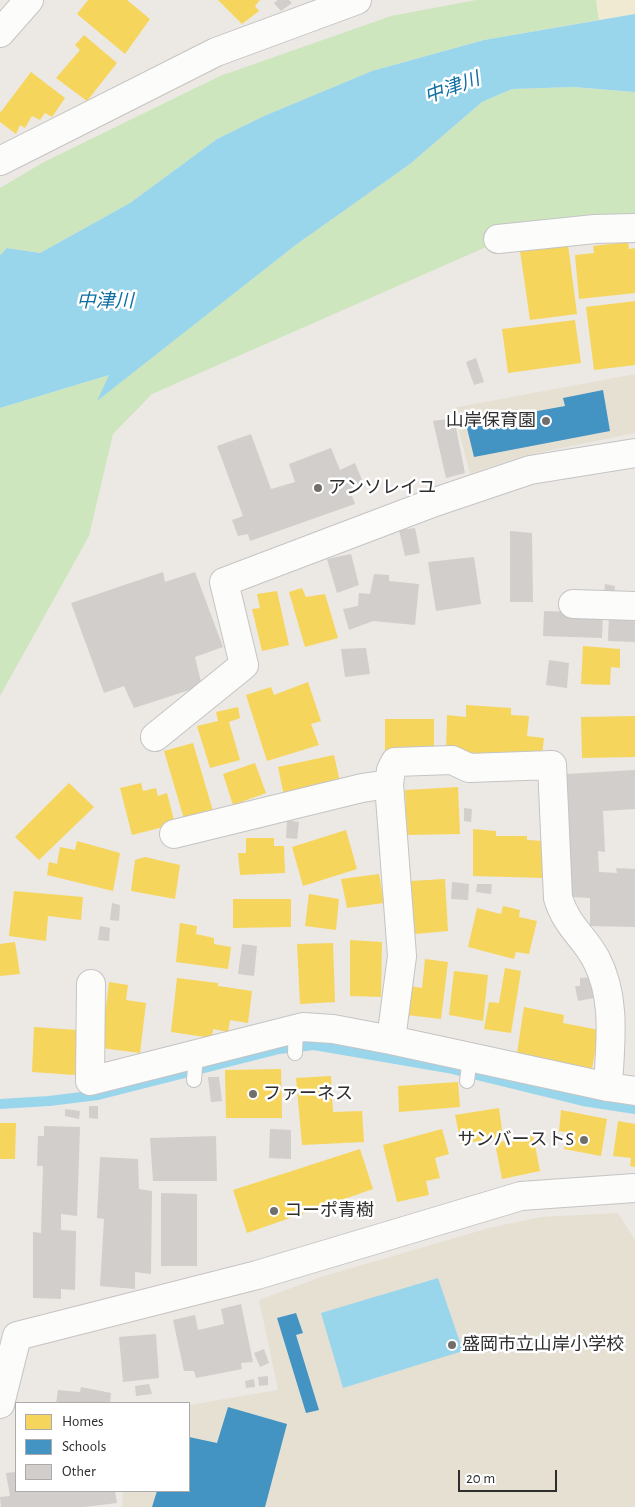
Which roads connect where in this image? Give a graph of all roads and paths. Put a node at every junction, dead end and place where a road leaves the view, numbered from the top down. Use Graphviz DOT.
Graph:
graph roads {
  1 [pos="29,0"];
  2 [pos="357,0"];
  3 [pos="0,33"];
  4 [pos="0,161"];
  5 [pos="635,228"];
  6 [pos="498,239"];
  7 [pos="635,453"];
  8 [pos="573,604"];
  9 [pos="635,606"];
  10 [pos="155,737"];
  11 [pos="389,784"];
  12 [pos="174,834"];
  13 [pos="91,984"];
  14 [pos="391,1040"];
  15 [pos="608,1087"];
  16 [pos="635,1091"];
  17 [pos="632,1194"];
  18 [pos="0,1404"];
  1 -- 3 [label="street"];
  2 -- 4 [label="street"];
  5 -- 6 [label="street"];
  7 -- 10 [label="street"];
  8 -- 9 [label="street"];
  11 -- 12 [label="street"];
  11 -- 14 [label="street"];
  11 -- 15 [label="street"];
  13 -- 14 [label="street"];
  14 -- 15 [label="street"];
  15 -- 16 [label="street"];
  17 -- 18 [label="street"];
}
